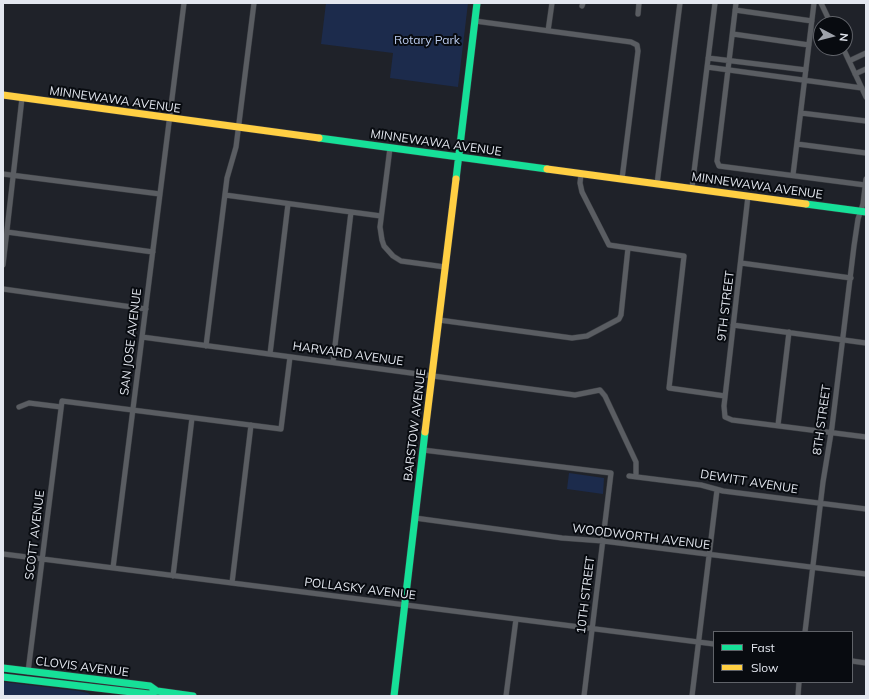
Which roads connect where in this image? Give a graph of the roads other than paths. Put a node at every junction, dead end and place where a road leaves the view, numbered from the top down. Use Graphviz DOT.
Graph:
graph roads {
  1 [pos="184,3"];
  2 [pos="254,3"];
  3 [pos="477,3"];
  4 [pos="552,3"];
  5 [pos="639,3"];
  6 [pos="680,3"];
  7 [pos="715,3"];
  8 [pos="736,3"];
  9 [pos="814,3"];
  10 [pos="821,3"];
  11 [pos="735,10"];
  12 [pos="638,14"];
  13 [pos="827,16"];
  14 [pos="475,21"];
  15 [pos="812,21"];
  16 [pos="548,31"];
  17 [pos="732,34"];
  18 [pos="809,45"];
  19 [pos="866,53"];
  20 [pos="847,56"];
  21 [pos="708,58"];
  22 [pos="730,60"];
  23 [pos="849,61"];
  24 [pos="707,68"];
  25 [pos="866,68"];
  26 [pos="728,70"];
  27 [pos="806,70"];
  28 [pos="855,74"];
  29 [pos="805,80"];
  30 [pos="862,88"];
  31 [pos="3,95"];
  32 [pos="866,97"];
  33 [pos="22,98"];
  34 [pos="801,113"];
  35 [pos="169,118"];
  36 [pos="866,122"];
  37 [pos="239,128"];
  38 [pos="797,144"];
  39 [pos="390,148"];
  40 [pos="866,153"];
  41 [pos="458,157"];
  42 [pos="3,174"];
  43 [pos="581,174"];
  44 [pos="14,175"];
  45 [pos="793,175"];
  46 [pos="622,179"];
  47 [pos="866,182"];
  48 [pos="657,184"];
  49 [pos="692,188"];
  50 [pos="160,194"];
  51 [pos="224,195"];
  52 [pos="748,196"];
  53 [pos="288,204"];
  54 [pos="351,212"];
  55 [pos="863,212"];
  56 [pos="381,216"];
  57 [pos="7,232"];
  58 [pos="628,248"];
  59 [pos="153,252"];
  60 [pos="741,263"];
  61 [pos="3,265"];
  62 [pos="445,267"];
  63 [pos="851,278"];
  64 [pos="3,289"];
  65 [pos="146,309"];
  66 [pos="439,320"];
  67 [pos="733,325"];
  68 [pos="789,332"];
  69 [pos="142,337"];
  70 [pos="843,340"];
  71 [pos="866,343"];
  72 [pos="206,346"];
  73 [pos="270,354"];
  74 [pos="290,357"];
  75 [pos="333,362"];
  76 [pos="432,376"];
  77 [pos="725,396"];
  78 [pos="18,407"];
  79 [pos="61,407"];
  80 [pos="133,410"];
  81 [pos="192,418"];
  82 [pos="250,425"];
  83 [pos="778,425"];
  84 [pos="831,433"];
  85 [pos="866,437"];
  86 [pos="423,450"];
  87 [pos="629,476"];
  88 [pos="636,477"];
  89 [pos="717,490"];
  90 [pos="821,503"];
  91 [pos="866,509"];
  92 [pos="414,518"];
  93 [pos="603,541"];
  94 [pos="3,554"];
  95 [pos="710,555"];
  96 [pos="42,559"];
  97 [pos="113,568"];
  98 [pos="813,568"];
  99 [pos="866,574"];
  100 [pos="173,576"];
  101 [pos="232,583"];
  102 [pos="404,605"];
  103 [pos="516,619"];
  104 [pos="592,628"];
  105 [pos="805,631"];
  106 [pos="699,642"];
  107 [pos="713,644"];
  108 [pos="853,661"];
  109 [pos="866,663"];
  110 [pos="3,668"];
  111 [pos="3,672"];
  112 [pos="28,672"];
  113 [pos="3,677"];
  114 [pos="99,680"];
  115 [pos="41,682"];
  116 [pos="799,683"];
  117 [pos="141,686"];
  118 [pos="100,692"];
  119 [pos="157,692"];
  120 [pos="193,696"];
  121 [pos="394,696"];
  122 [pos="506,696"];
  123 [pos="584,696"];
  124 [pos="692,696"];
  125 [pos="798,696"];
  1 -- 35 [label="street, SAN JOSE AVENUE"];
  2 -- 37 [label="street"];
  3 -- 14 [label="main road, BARSTOW AVENUE"];
  4 -- 16 [label="street"];
  5 -- 12 [label="street"];
  6 -- 48 [label="street"];
  7 -- 21 [label="street"];
  8 -- 11 [label="street"];
  9 -- 15 [label="street"];
  10 -- 13 [label="street"];
  11 -- 15 [label="street"];
  11 -- 17 [label="street"];
  14 -- 16 [label="street"];
  14 -- 41 [label="main road, BARSTOW AVENUE"];
  15 -- 18 [label="street"];
  16 -- 46 [label="street"];
  17 -- 18 [label="street"];
  17 -- 22 [label="street"];
  18 -- 27 [label="street"];
  19 -- 23 [label="street"];
  20 -- 23 [label="street"];
  21 -- 22 [label="street"];
  21 -- 24 [label="street"];
  22 -- 26 [label="street"];
  22 -- 27 [label="street"];
  23 -- 28 [label="street"];
  24 -- 26 [label="street"];
  24 -- 49 [label="street"];
  25 -- 28 [label="street"];
  26 -- 29 [label="street"];
  26 -- 45 [label="street"];
  27 -- 29 [label="street"];
  28 -- 30 [label="street"];
  29 -- 30 [label="street"];
  29 -- 34 [label="street"];
  30 -- 32 [label="street"];
  31 -- 33 [label="main road, MINNEWAWA AVENUE"];
  33 -- 35 [label="main road, MINNEWAWA AVENUE"];
  33 -- 44 [label="street"];
  34 -- 36 [label="street"];
  34 -- 38 [label="street"];
  35 -- 37 [label="main road, MINNEWAWA AVENUE"];
  35 -- 50 [label="street, SAN JOSE AVENUE"];
  37 -- 39 [label="main road, MINNEWAWA AVENUE"];
  37 -- 51 [label="street"];
  38 -- 40 [label="street"];
  38 -- 45 [label="street"];
  39 -- 41 [label="main road, MINNEWAWA AVENUE"];
  39 -- 56 [label="street"];
  41 -- 43 [label="main road, MINNEWAWA AVENUE"];
  41 -- 62 [label="main road, BARSTOW AVENUE"];
  42 -- 44 [label="street"];
  43 -- 46 [label="main road, MINNEWAWA AVENUE"];
  43 -- 58 [label="street"];
  44 -- 50 [label="street"];
  44 -- 57 [label="street"];
  45 -- 47 [label="street"];
  46 -- 48 [label="main road, MINNEWAWA AVENUE"];
  47 -- 55 [label="street, 8TH STREET"];
  48 -- 49 [label="main road, MINNEWAWA AVENUE"];
  49 -- 52 [label="main road, MINNEWAWA AVENUE"];
  50 -- 59 [label="street, SAN JOSE AVENUE"];
  51 -- 53 [label="street"];
  51 -- 72 [label="street"];
  52 -- 55 [label="main road, MINNEWAWA AVENUE"];
  52 -- 60 [label="street, 9TH STREET"];
  53 -- 54 [label="street"];
  53 -- 73 [label="street"];
  54 -- 56 [label="street"];
  54 -- 75 [label="street"];
  55 -- 63 [label="street, 8TH STREET"];
  56 -- 62 [label="street"];
  57 -- 59 [label="street"];
  57 -- 61 [label="street"];
  58 -- 66 [label="street"];
  58 -- 77 [label="street"];
  59 -- 65 [label="street, SAN JOSE AVENUE"];
  60 -- 63 [label="street"];
  60 -- 67 [label="street, 9TH STREET"];
  62 -- 66 [label="main road, BARSTOW AVENUE"];
  63 -- 70 [label="street, 8TH STREET"];
  64 -- 65 [label="street"];
  65 -- 69 [label="street, SAN JOSE AVENUE"];
  66 -- 76 [label="main road, BARSTOW AVENUE"];
  67 -- 68 [label="street"];
  67 -- 77 [label="street, 9TH STREET"];
  68 -- 70 [label="street"];
  68 -- 83 [label="street"];
  69 -- 72 [label="street, HARVARD AVENUE"];
  69 -- 80 [label="street, SAN JOSE AVENUE"];
  70 -- 71 [label="street"];
  70 -- 84 [label="street, 8TH STREET"];
  72 -- 73 [label="street, HARVARD AVENUE"];
  73 -- 74 [label="street, HARVARD AVENUE"];
  74 -- 75 [label="street, HARVARD AVENUE"];
  74 -- 82 [label="street"];
  75 -- 76 [label="street, HARVARD AVENUE"];
  76 -- 86 [label="main road, BARSTOW AVENUE"];
  76 -- 88 [label="street, HARVARD AVENUE"];
  77 -- 83 [label="street, 9TH STREET"];
  78 -- 79 [label="street"];
  79 -- 80 [label="street, SCOTT AVENUE"];
  79 -- 96 [label="street, SCOTT AVENUE"];
  80 -- 81 [label="street"];
  80 -- 97 [label="street, SAN JOSE AVENUE"];
  81 -- 82 [label="street"];
  81 -- 100 [label="street"];
  82 -- 101 [label="street"];
  83 -- 84 [label="street"];
  84 -- 85 [label="street"];
  84 -- 90 [label="street, 8TH STREET"];
  86 -- 92 [label="main road, BARSTOW AVENUE"];
  86 -- 93 [label="street, 10TH STREET"];
  87 -- 88 [label="street, DEWITT AVENUE"];
  88 -- 89 [label="street, DEWITT AVENUE"];
  89 -- 90 [label="street, DEWITT AVENUE"];
  89 -- 95 [label="street"];
  90 -- 91 [label="street, DEWITT AVENUE"];
  90 -- 98 [label="street, 8TH STREET"];
  92 -- 93 [label="street, WOODWORTH AVENUE"];
  92 -- 102 [label="main road, BARSTOW AVENUE"];
  93 -- 95 [label="street, WOODWORTH AVENUE"];
  93 -- 104 [label="street, 10TH STREET"];
  94 -- 96 [label="street, POLLASKY AVENUE"];
  95 -- 98 [label="street, WOODWORTH AVENUE"];
  95 -- 106 [label="street"];
  96 -- 97 [label="street, POLLASKY AVENUE"];
  96 -- 112 [label="street, SCOTT AVENUE"];
  97 -- 100 [label="street, POLLASKY AVENUE"];
  98 -- 99 [label="street, WOODWORTH AVENUE"];
  98 -- 105 [label="street, 8TH STREET"];
  100 -- 101 [label="street, POLLASKY AVENUE"];
  101 -- 102 [label="street, POLLASKY AVENUE"];
  102 -- 103 [label="street, POLLASKY AVENUE"];
  102 -- 121 [label="main road, BARSTOW AVENUE"];
  103 -- 104 [label="street, POLLASKY AVENUE"];
  103 -- 122 [label="street"];
  104 -- 106 [label="street, POLLASKY AVENUE"];
  104 -- 123 [label="street, 10TH STREET"];
  106 -- 107 [label="street, POLLASKY AVENUE"];
  106 -- 124 [label="street"];
  108 -- 109 [label="street"];
  110 -- 112 [label="main road, CLOVIS AVENUE"];
  111 -- 112 [label="main road"];
  112 -- 114 [label="main road, CLOVIS AVENUE"];
  113 -- 115 [label="main road, CLOVIS AVENUE"];
  114 -- 115 [label="main road"];
  114 -- 117 [label="main road, CLOVIS AVENUE"];
  115 -- 118 [label="main road, CLOVIS AVENUE"];
  116 -- 125 [label="street"];
  117 -- 118 [label="main road"];
  117 -- 119 [label="main road, CLOVIS AVENUE"];
  118 -- 119 [label="main road, CLOVIS AVENUE"];
  119 -- 120 [label="main road, CLOVIS AVENUE"];
}
